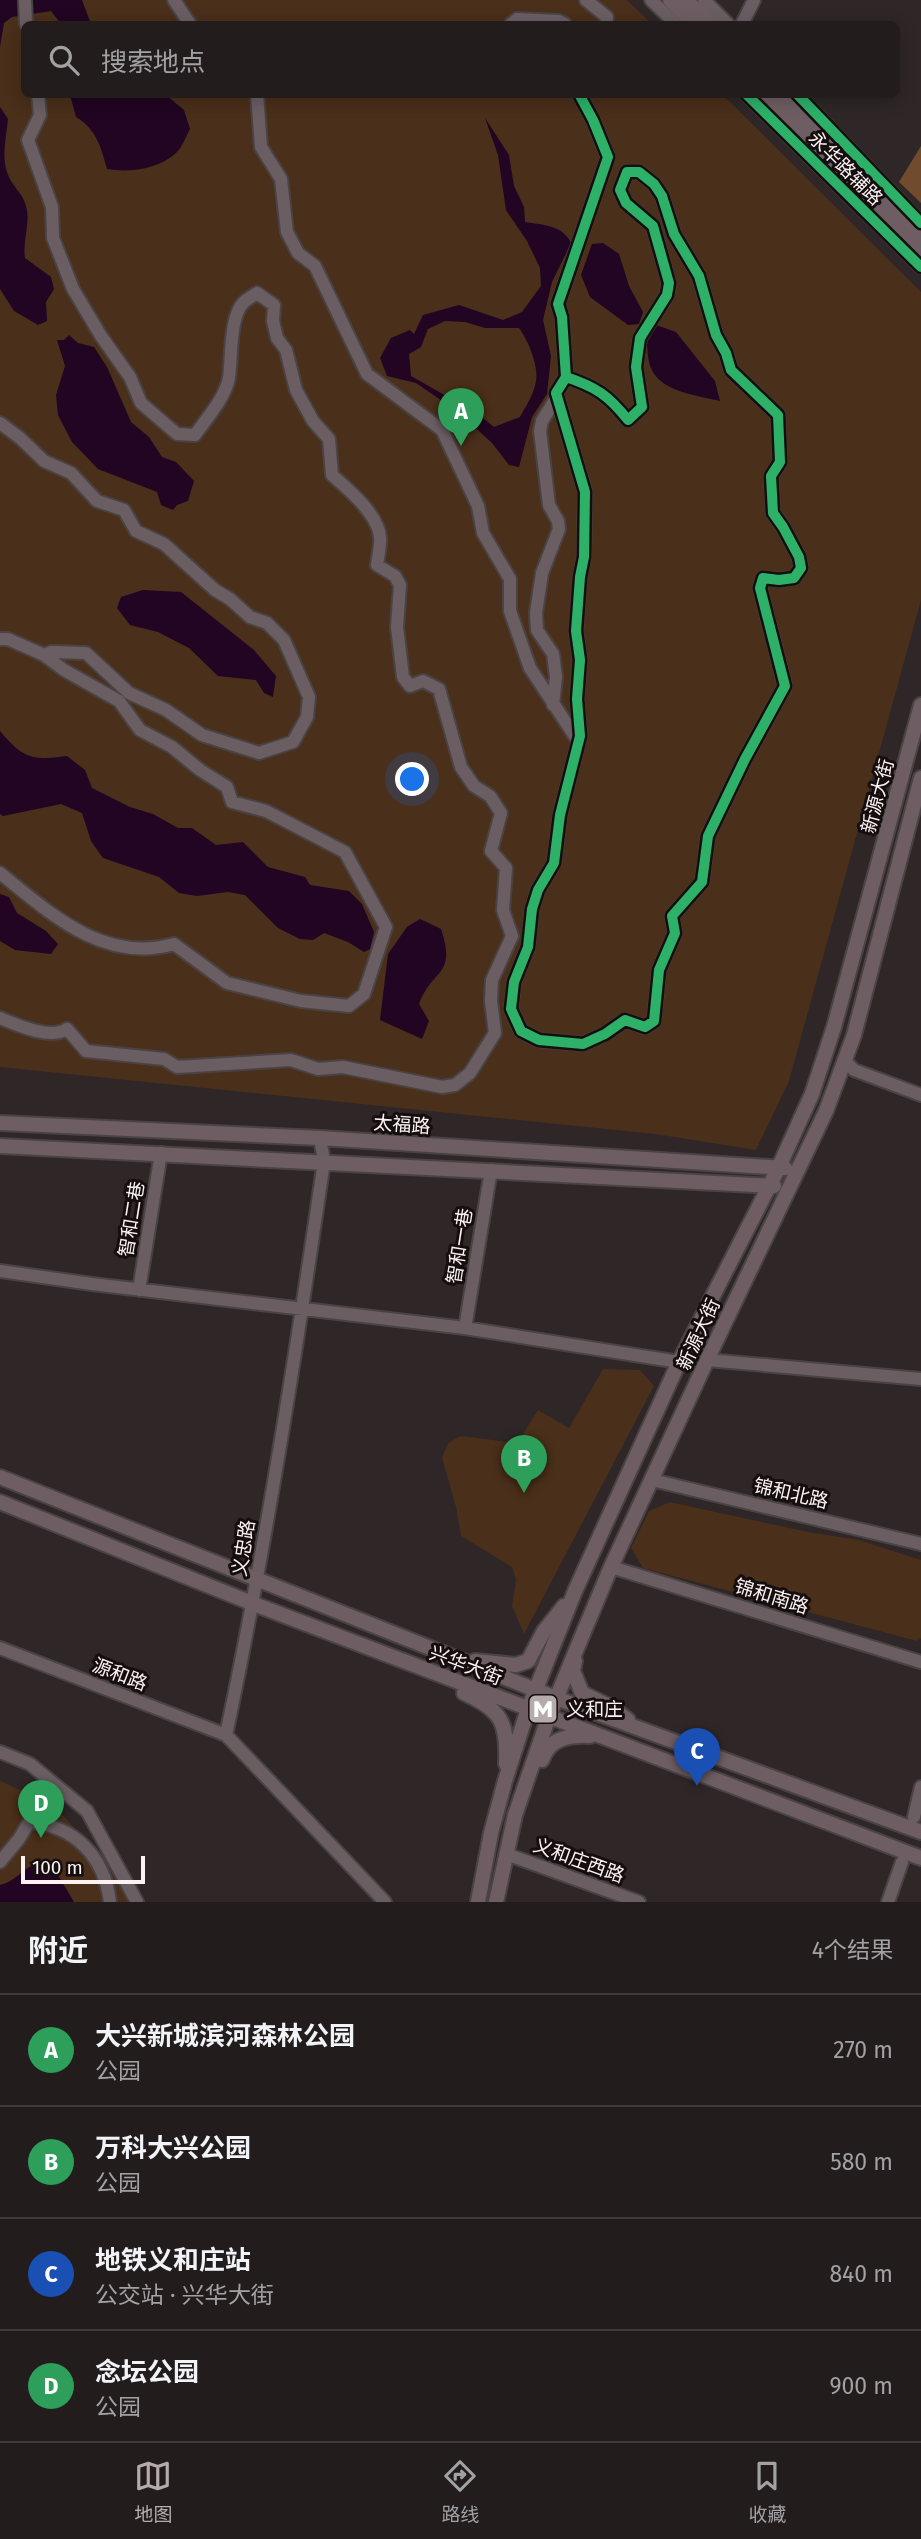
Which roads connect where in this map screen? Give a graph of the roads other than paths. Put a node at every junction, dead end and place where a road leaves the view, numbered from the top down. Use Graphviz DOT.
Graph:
graph roads {
  1 [pos="25,0"];
  2 [pos="173,0"];
  3 [pos="586,0"];
  4 [pos="651,0"];
  5 [pos="670,0"];
  6 [pos="686,0"];
  7 [pos="704,0"];
  8 [pos="754,0"];
  9 [pos="26,21"];
  10 [pos="189,21"];
  11 [pos="514,21"];
  12 [pos="559,21"];
  13 [pos="606,21"];
  14 [pos="673,21"];
  15 [pos="691,21"];
  16 [pos="708,21"];
  17 [pos="726,21"];
  18 [pos="744,21"];
  19 [pos="38,98"];
  20 [pos="257,98"];
  21 [pos="581,98"];
  22 [pos="750,98"];
  23 [pos="768,98"];
  24 [pos="784,98"];
  25 [pos="801,98"];
  26 [pos="608,157"];
  27 [pos="627,172"];
  28 [pos="921,223"];
  29 [pos="921,237"];
  30 [pos="921,253"];
  31 [pos="921,267"];
  32 [pos="566,377"];
  33 [pos="557,397"];
  34 [pos="0,423"];
  35 [pos="0,639"];
  36 [pos="44,655"];
  37 [pos="553,705"];
  38 [pos="921,708"];
  39 [pos="578,741"];
  40 [pos="921,778"];
  41 [pos="0,873"];
  42 [pos="0,1018"];
  43 [pos="845,1061"];
  44 [pos="921,1095"];
  45 [pos="0,1123"];
  46 [pos="320,1138"];
  47 [pos="0,1146"];
  48 [pos="160,1153"];
  49 [pos="324,1161"];
  50 [pos="800,1165"];
  51 [pos="778,1169"];
  52 [pos="492,1170"];
  53 [pos="789,1185"];
  54 [pos="768,1186"];
  55 [pos="0,1270"];
  56 [pos="139,1290"];
  57 [pos="302,1308"];
  58 [pos="465,1328"];
  59 [pos="707,1360"];
  60 [pos="679,1362"];
  61 [pos="921,1379"];
  62 [pos="640,1446"];
  63 [pos="662,1458"];
  64 [pos="0,1477"];
  65 [pos="652,1480"];
  66 [pos="0,1502"];
  67 [pos="921,1544"];
  68 [pos="611,1567"];
  69 [pos="257,1578"];
  70 [pos="575,1591"];
  71 [pos="254,1604"];
  72 [pos="585,1628"];
  73 [pos="0,1648"];
  74 [pos="462,1660"];
  75 [pos="921,1662"];
  76 [pos="427,1671"];
  77 [pos="536,1690"];
  78 [pos="556,1698"];
  79 [pos="528,1709"];
  80 [pos="548,1716"];
  81 [pos="640,1730"];
  82 [pos="226,1735"];
  83 [pos="605,1737"];
  84 [pos="0,1752"];
  85 [pos="505,1781"];
  86 [pos="921,1787"];
  87 [pos="515,1815"];
  88 [pos="915,1817"];
  89 [pos="921,1832"];
  90 [pos="506,1854"];
  91 [pos="921,1858"];
  92 [pos="0,1862"];
  93 [pos="902,1862"];
  94 [pos="110,1902"];
  95 [pos="137,1902"];
  96 [pos="385,1902"];
  97 [pos="478,1902"];
  98 [pos="496,1902"];
  99 [pos="639,1902"];
  100 [pos="888,1902"];
  1 -- 9 [label="street"];
  2 -- 10 [label="street"];
  3 -- 13 [label="street"];
  4 -- 14 [label="street"];
  5 -- 15 [label="main road"];
  6 -- 16 [label="main road"];
  7 -- 17 [label="street"];
  8 -- 18 [label="street"];
  11 -- 12 [label="street"];
  19 -- 42 [label="street"];
  20 -- 37 [label="street"];
  21 -- 26 [label="street"];
  22 -- 31 [label="street, 永华路辅路"];
  23 -- 30 [label="main road"];
  24 -- 29 [label="main road"];
  25 -- 28 [label="street, 永华路辅路"];
  26 -- 27 [label="street"];
  26 -- 32 [label="street"];
  27 -- 32 [label="street"];
  27 -- 39 [label="street"];
  32 -- 33 [label="street"];
  33 -- 37 [label="street"];
  33 -- 39 [label="street"];
  34 -- 36 [label="street"];
  35 -- 36 [label="street"];
  36 -- 41 [label="street"];
  37 -- 39 [label="street"];
  38 -- 51 [label="main road, 新源大街"];
  40 -- 43 [label="main road, 新源大街"];
  43 -- 44 [label="street"];
  43 -- 50 [label="main road, 新源大街"];
  45 -- 46 [label="main road, 太福路"];
  46 -- 49 [label="street, 义忠路"];
  46 -- 51 [label="main road, 太福路"];
  47 -- 48 [label="main road"];
  48 -- 49 [label="main road"];
  48 -- 56 [label="street, 智和二巷"];
  49 -- 52 [label="main road"];
  49 -- 57 [label="street, 义忠路"];
  50 -- 51 [label="main road, 太福路"];
  50 -- 53 [label="main road, 新源大街"];
  51 -- 54 [label="main road, 新源大街"];
  52 -- 54 [label="main road"];
  52 -- 58 [label="street, 智和一巷"];
  53 -- 54 [label="main road"];
  53 -- 59 [label="main road, 新源大街"];
  54 -- 60 [label="main road, 新源大街"];
  55 -- 56 [label="street"];
  56 -- 57 [label="street"];
  57 -- 58 [label="street"];
  57 -- 69 [label="street, 义忠路"];
  58 -- 60 [label="street"];
  59 -- 61 [label="street"];
  59 -- 63 [label="main road, 新源大街"];
  60 -- 62 [label="main road, 新源大街"];
  62 -- 63 [label="main road"];
  62 -- 70 [label="main road, 新源大街"];
  63 -- 65 [label="main road, 新源大街"];
  64 -- 69 [label="main road, 兴华大街"];
  65 -- 67 [label="street, 锦和北路"];
  65 -- 68 [label="main road, 新源大街"];
  66 -- 71 [label="main road, 兴华大街"];
  68 -- 72 [label="main road, 新源大街"];
  68 -- 75 [label="street, 锦和南路"];
  69 -- 71 [label="street, 义忠路"];
  69 -- 74 [label="main road, 兴华大街"];
  70 -- 74 [label="main road"];
  70 -- 77 [label="main road"];
  71 -- 76 [label="main road, 兴华大街"];
  71 -- 82 [label="street, 义忠路"];
  72 -- 78 [label="main road, 新源大街"];
  72 -- 81 [label="main road"];
  73 -- 82 [label="street, 源和路"];
  74 -- 77 [label="main road, 兴华大街"];
  76 -- 79 [label="main road, 兴华大街"];
  76 -- 85 [label="main road"];
  77 -- 78 [label="main road, 兴华大街"];
  77 -- 79 [label="main road"];
  78 -- 80 [label="main road, 新源大街"];
  78 -- 81 [label="main road, 兴华大街"];
  79 -- 80 [label="main road, 兴华大街"];
  79 -- 85 [label="main road"];
  80 -- 83 [label="main road, 兴华大街"];
  80 -- 87 [label="main road, 新源大街"];
  81 -- 89 [label="main road, 兴华大街"];
  82 -- 96 [label="street"];
  83 -- 87 [label="main road"];
  83 -- 91 [label="main road, 兴华大街"];
  84 -- 95 [label="street"];
  85 -- 97 [label="main road"];
  86 -- 88 [label="street"];
  87 -- 90 [label="main road, 新源大街"];
  90 -- 98 [label="main road, 新源大街"];
  90 -- 99 [label="street, 义和庄西路"];
  92 -- 94 [label="street"];
  93 -- 100 [label="street"];
}
